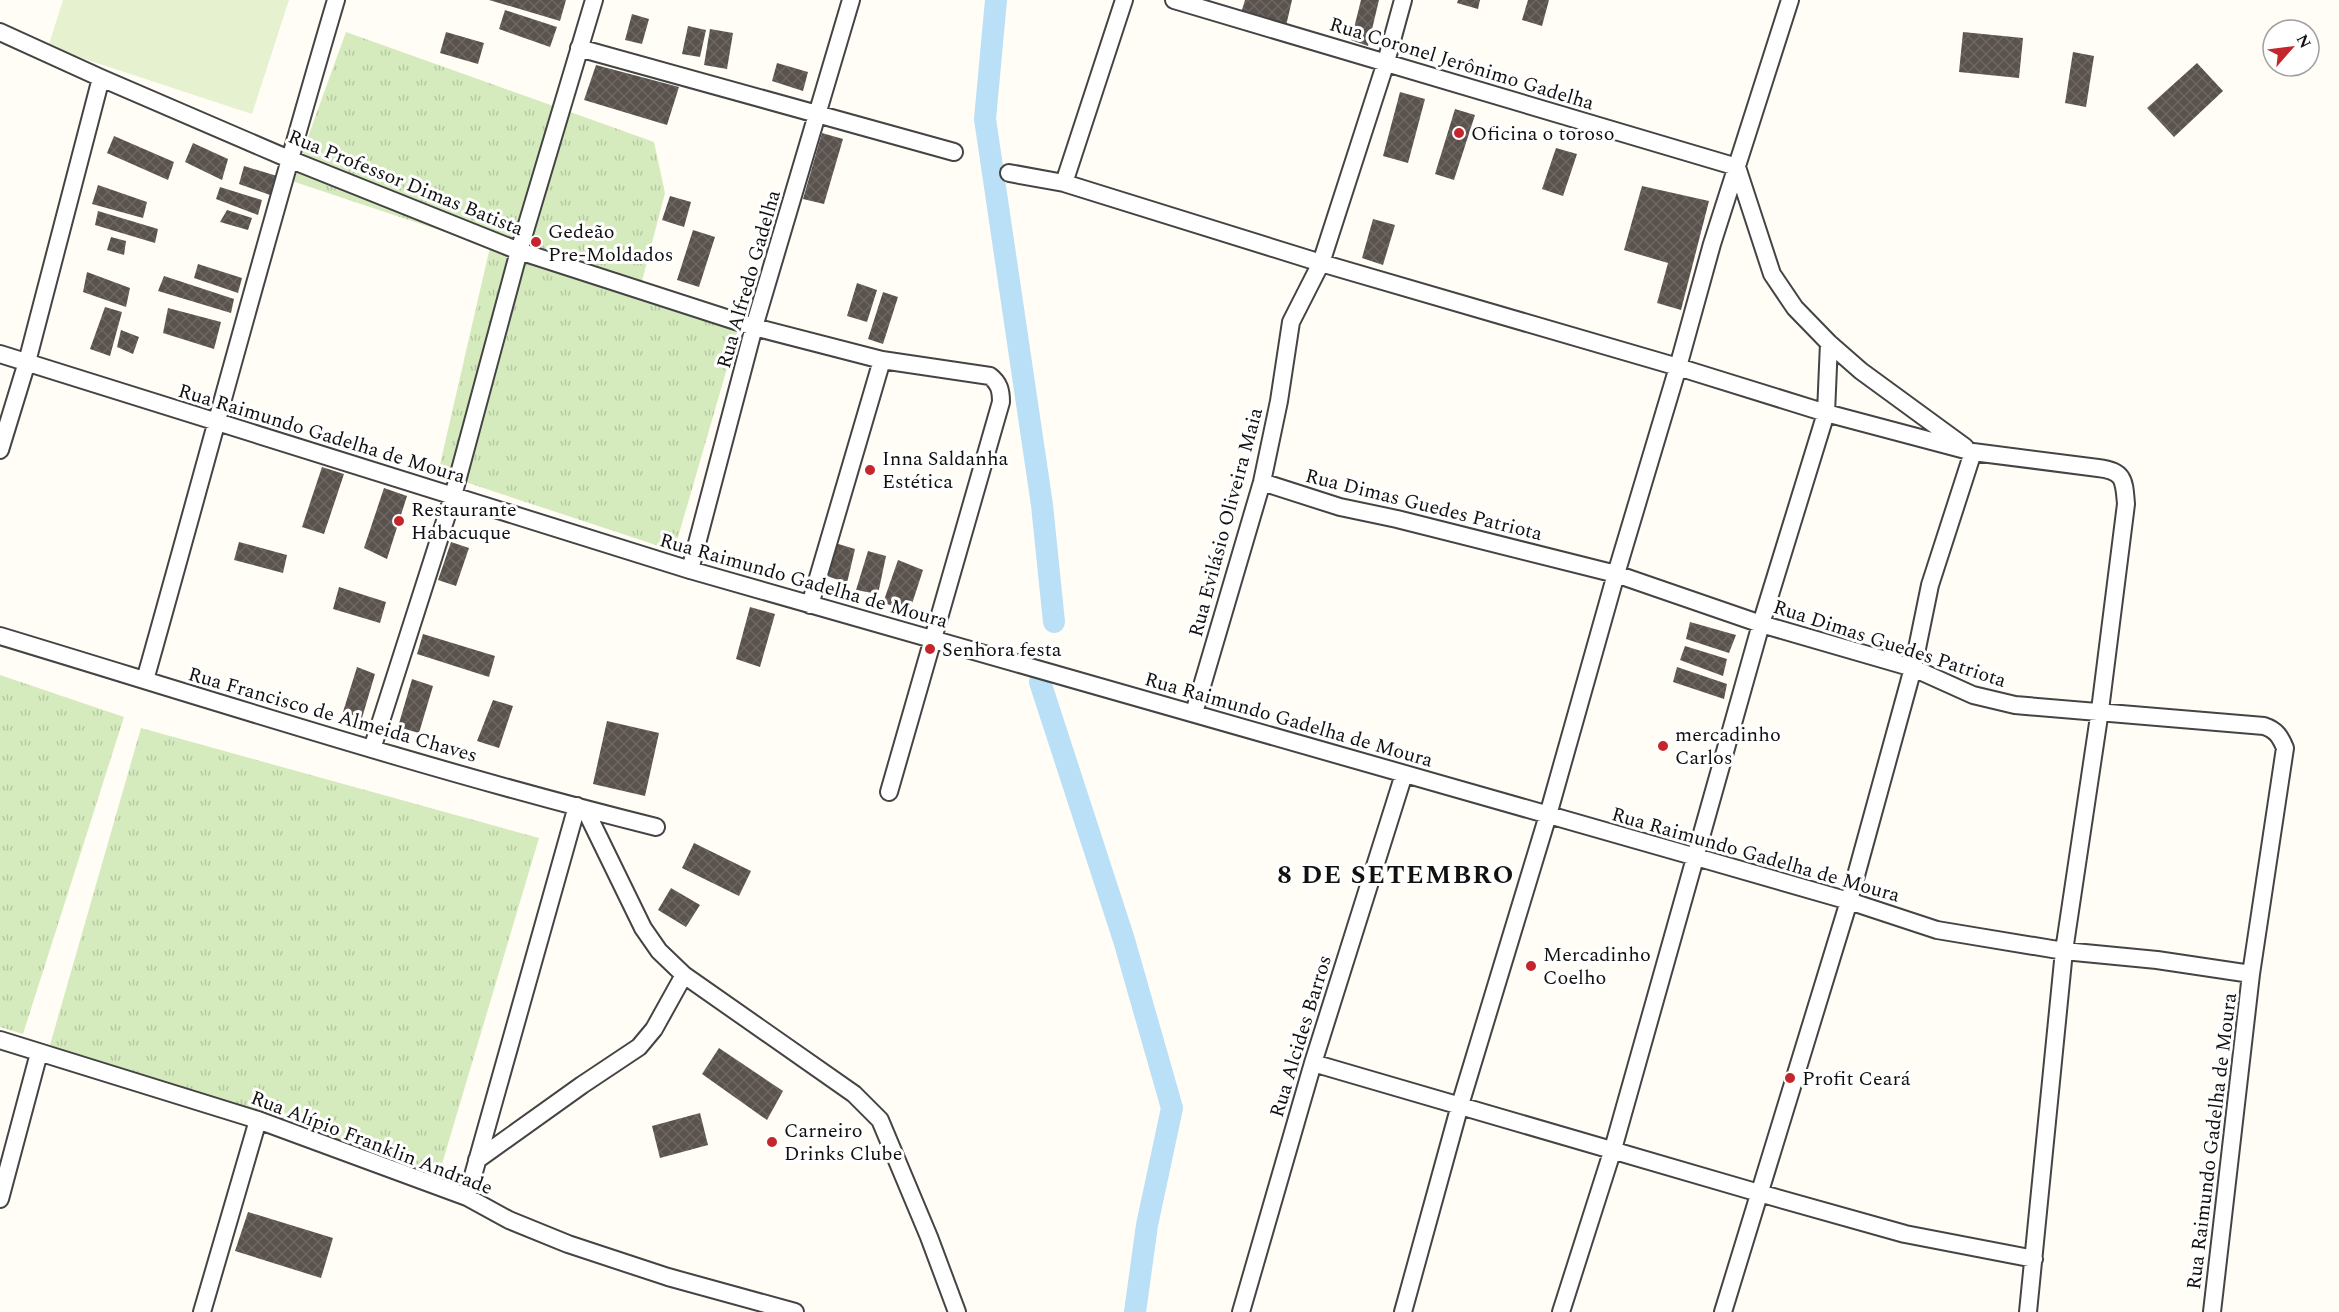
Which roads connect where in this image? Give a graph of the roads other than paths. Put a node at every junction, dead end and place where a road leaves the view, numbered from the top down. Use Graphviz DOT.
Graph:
graph roads {
  1 [pos="336,0"];
  2 [pos="594,0"];
  3 [pos="851,0"];
  4 [pos="1124,0"];
  5 [pos="1174,0"];
  6 [pos="1404,0"];
  7 [pos="1790,0"];
  8 [pos="0,32"];
  9 [pos="579,48"];
  10 [pos="1386,62"];
  11 [pos="101,78"];
  12 [pos="818,114"];
  13 [pos="954,153"];
  14 [pos="289,159"];
  15 [pos="1737,167"];
  16 [pos="1009,173"];
  17 [pos="1064,183"];
  18 [pos="519,251"];
  19 [pos="1321,263"];
  20 [pos="754,327"];
  21 [pos="1829,343"];
  22 [pos="0,354"];
  23 [pos="882,360"];
  24 [pos="27,362"];
  25 [pos="1678,368"];
  26 [pos="1826,413"];
  27 [pos="217,424"];
  28 [pos="0,450"];
  29 [pos="1973,452"];
  30 [pos="1262,482"];
  31 [pos="453,496"];
  32 [pos="690,570"];
  33 [pos="1616,574"];
  34 [pos="810,605"];
  35 [pos="1761,624"];
  36 [pos="0,636"];
  37 [pos="934,638"];
  38 [pos="1913,668"];
  39 [pos="145,680"];
  40 [pos="2100,710"];
  41 [pos="1194,713"];
  42 [pos="372,749"];
  43 [pos="1404,774"];
  44 [pos="889,792"];
  45 [pos="581,808"];
  46 [pos="1548,815"];
  47 [pos="656,826"];
  48 [pos="1696,857"];
  49 [pos="1849,901"];
  50 [pos="2064,951"];
  51 [pos="2252,974"];
  52 [pos="684,975"];
  53 [pos="0,1040"];
  54 [pos="39,1053"];
  55 [pos="1313,1063"];
  56 [pos="1460,1105"];
  57 [pos="258,1120"];
  58 [pos="1613,1149"];
  59 [pos="477,1160"];
  60 [pos="1759,1194"];
  61 [pos="467,1197"];
  62 [pos="0,1199"];
  63 [pos="2034,1259"];
  64 [pos="202,1312"];
  65 [pos="795,1312"];
  66 [pos="957,1312"];
  67 [pos="1241,1312"];
  68 [pos="1403,1312"];
  69 [pos="1561,1312"];
  70 [pos="1723,1312"];
  71 [pos="2028,1312"];
  72 [pos="2212,1312"];
  1 -- 14 [label="street"];
  2 -- 9 [label="street"];
  3 -- 12 [label="street, Rua Alfredo Gadelha"];
  4 -- 17 [label="street"];
  5 -- 10 [label="street, Rua Coronel Jerônimo Gadelha"];
  6 -- 10 [label="street, Rua Evilásio Oliveira Maia"];
  7 -- 15 [label="street"];
  8 -- 11 [label="street, Rua Professor Dimas Batista"];
  9 -- 12 [label="street"];
  9 -- 18 [label="street"];
  10 -- 15 [label="street, Rua Coronel Jerônimo Gadelha"];
  10 -- 19 [label="street, Rua Evilásio Oliveira Maia"];
  11 -- 14 [label="street, Rua Professor Dimas Batista"];
  11 -- 24 [label="street"];
  12 -- 13 [label="street"];
  12 -- 20 [label="street, Rua Alfredo Gadelha"];
  14 -- 18 [label="street, Rua Professor Dimas Batista"];
  14 -- 27 [label="street"];
  15 -- 21 [label="street"];
  15 -- 25 [label="street"];
  16 -- 17 [label="street"];
  17 -- 19 [label="street"];
  18 -- 20 [label="street, Rua Professor Dimas Batista"];
  18 -- 31 [label="street"];
  19 -- 25 [label="street"];
  19 -- 30 [label="street, Rua Evilásio Oliveira Maia"];
  20 -- 23 [label="street, Rua Professor Dimas Batista"];
  20 -- 32 [label="street, Rua Alfredo Gadelha"];
  21 -- 26 [label="street"];
  21 -- 29 [label="street"];
  22 -- 24 [label="street, Rua Raimundo Gadelha de Moura"];
  23 -- 34 [label="street"];
  23 -- 37 [label="street, Rua Professor Dimas Batista"];
  24 -- 27 [label="street, Rua Raimundo Gadelha de Moura"];
  24 -- 28 [label="street"];
  25 -- 26 [label="street"];
  25 -- 33 [label="street"];
  26 -- 29 [label="street"];
  26 -- 35 [label="street"];
  27 -- 31 [label="street, Rua Raimundo Gadelha de Moura"];
  27 -- 39 [label="street"];
  29 -- 38 [label="street"];
  29 -- 40 [label="street"];
  30 -- 33 [label="street, Rua Dimas Guedes Patriota"];
  30 -- 41 [label="street, Rua Evilásio Oliveira Maia"];
  31 -- 32 [label="street, Rua Raimundo Gadelha de Moura"];
  31 -- 42 [label="street"];
  32 -- 34 [label="street, Rua Raimundo Gadelha de Moura"];
  33 -- 35 [label="street, Rua Dimas Guedes Patriota"];
  33 -- 46 [label="street"];
  34 -- 37 [label="street, Rua Raimundo Gadelha de Moura"];
  35 -- 38 [label="street, Rua Dimas Guedes Patriota"];
  35 -- 48 [label="street"];
  36 -- 39 [label="street, Rua Francisco de Almeida Chaves"];
  37 -- 41 [label="street, Rua Raimundo Gadelha de Moura"];
  37 -- 44 [label="street"];
  38 -- 40 [label="street, Rua Dimas Guedes Patriota"];
  38 -- 49 [label="street"];
  39 -- 42 [label="street, Rua Francisco de Almeida Chaves"];
  40 -- 50 [label="street"];
  40 -- 51 [label="street, Rua Dimas Guedes Patriota"];
  41 -- 43 [label="street, Rua Raimundo Gadelha de Moura"];
  42 -- 45 [label="street, Rua Francisco de Almeida Chaves"];
  43 -- 46 [label="street, Rua Raimundo Gadelha de Moura"];
  43 -- 55 [label="street, Rua Alcides Barros"];
  45 -- 47 [label="street, Rua Francisco de Almeida Chaves"];
  45 -- 52 [label="street"];
  45 -- 59 [label="street"];
  46 -- 48 [label="street, Rua Raimundo Gadelha de Moura"];
  46 -- 56 [label="street"];
  48 -- 49 [label="street, Rua Raimundo Gadelha de Moura"];
  48 -- 58 [label="street"];
  49 -- 50 [label="street, Rua Raimundo Gadelha de Moura"];
  49 -- 60 [label="street"];
  50 -- 51 [label="street, Rua Raimundo Gadelha de Moura"];
  50 -- 63 [label="street"];
  51 -- 72 [label="street, Rua Raimundo Gadelha de Moura"];
  52 -- 59 [label="street"];
  52 -- 66 [label="street"];
  53 -- 54 [label="street, Rua Alípio Franklin Andrade"];
  54 -- 57 [label="street, Rua Alípio Franklin Andrade"];
  54 -- 62 [label="street"];
  55 -- 56 [label="street"];
  55 -- 67 [label="street, Rua Alcides Barros"];
  56 -- 58 [label="street"];
  56 -- 68 [label="street"];
  57 -- 61 [label="street, Rua Alípio Franklin Andrade"];
  57 -- 64 [label="street"];
  58 -- 60 [label="street"];
  58 -- 69 [label="street"];
  59 -- 61 [label="street"];
  60 -- 63 [label="street"];
  60 -- 70 [label="street"];
  61 -- 65 [label="street, Rua Alípio Franklin Andrade"];
  63 -- 71 [label="street"];
}
